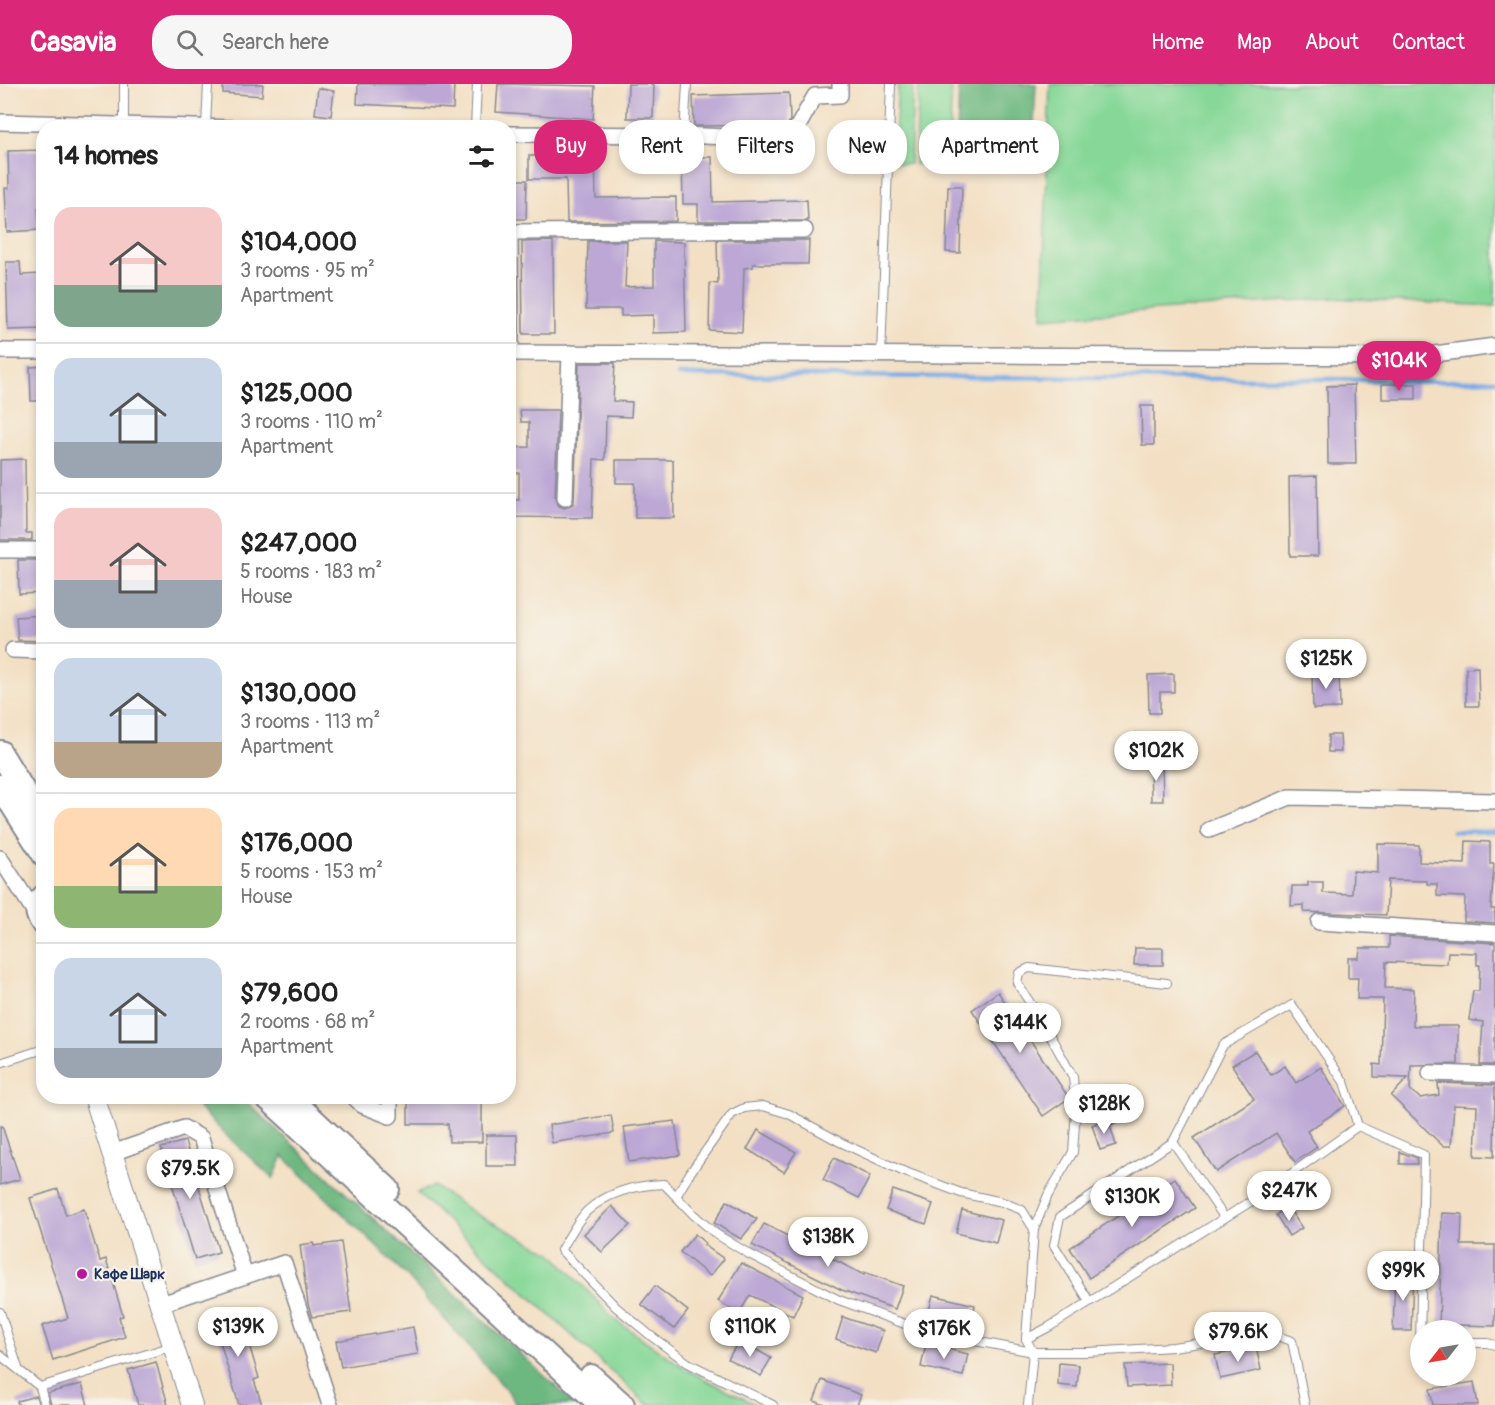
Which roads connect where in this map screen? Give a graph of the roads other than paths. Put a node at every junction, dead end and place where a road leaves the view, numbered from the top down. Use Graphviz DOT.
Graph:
graph roads {
  1 [pos="124,84"];
  2 [pos="208,84"];
  3 [pos="477,84"];
  4 [pos="687,84"];
  5 [pos="840,84"];
  6 [pos="891,84"];
  7 [pos="124,120"];
  8 [pos="206,120"];
  9 [pos="475,120"];
  10 [pos="685,120"];
  11 [pos="0,122"];
  12 [pos="36,123"];
  13 [pos="516,134"];
  14 [pos="619,135"];
  15 [pos="704,136"];
  16 [pos="805,230"];
  17 [pos="516,232"];
  18 [pos="1495,346"];
  19 [pos="0,351"];
  20 [pos="36,351"];
  21 [pos="516,353"];
  22 [pos="570,353"];
  23 [pos="881,356"];
  24 [pos="565,498"];
  25 [pos="0,550"];
  26 [pos="36,550"];
  27 [pos="13,650"];
  28 [pos="36,651"];
  29 [pos="0,752"];
  30 [pos="0,786"];
  31 [pos="1495,801"];
  32 [pos="36,811"];
  33 [pos="1209,830"];
  34 [pos="36,842"];
  35 [pos="0,858"];
  36 [pos="17,884"];
  37 [pos="36,905"];
  38 [pos="36,907"];
  39 [pos="1319,922"];
  40 [pos="1495,933"];
  41 [pos="1167,983"];
  42 [pos="36,1052"];
  43 [pos="0,1063"];
  44 [pos="1430,1073"];
  45 [pos="1495,1075"];
  46 [pos="97,1104"];
  47 [pos="274,1104"];
  48 [pos="297,1104"];
  49 [pos="361,1104"];
  50 [pos="390,1104"];
  51 [pos="1358,1126"];
  52 [pos="1173,1142"];
  53 [pos="112,1152"];
  54 [pos="677,1195"];
  55 [pos="1224,1217"];
  56 [pos="1034,1229"];
  57 [pos="245,1276"];
  58 [pos="1089,1301"];
  59 [pos="161,1304"];
  60 [pos="0,1312"];
  61 [pos="1421,1320"];
  62 [pos="1026,1339"];
  63 [pos="1476,1343"];
  64 [pos="1495,1345"];
  65 [pos="174,1346"];
  66 [pos="1033,1352"];
  67 [pos="0,1355"];
  68 [pos="18,1370"];
  69 [pos="40,1387"];
  70 [pos="45,1405"];
  71 [pos="192,1405"];
  72 [pos="330,1405"];
  73 [pos="601,1405"];
  74 [pos="623,1405"];
  75 [pos="773,1405"];
  76 [pos="1028,1405"];
  77 [pos="1305,1405"];
  1 -- 7 [label="lane"];
  2 -- 8 [label="lane"];
  3 -- 9 [label="lane"];
  4 -- 10 [label="lane"];
  5 -- 15 [label="street"];
  6 -- 23 [label="lane"];
  11 -- 12 [label="street"];
  13 -- 14 [label="street"];
  16 -- 17 [label="street"];
  18 -- 23 [label="street"];
  19 -- 20 [label="street"];
  21 -- 22 [label="street"];
  22 -- 23 [label="street"];
  22 -- 24 [label="street"];
  25 -- 26 [label="street"];
  27 -- 28 [label="street"];
  29 -- 32 [label="main road"];
  30 -- 34 [label="main road"];
  31 -- 33 [label="street"];
  35 -- 36 [label="street"];
  36 -- 37 [label="street"];
  36 -- 38 [label="street"];
  39 -- 40 [label="street"];
  41 -- 56 [label="lane"];
  42 -- 43 [label="lane"];
  44 -- 45 [label="street"];
  46 -- 53 [label="street"];
  47 -- 73 [label="main road"];
  48 -- 74 [label="main road"];
  49 -- 50 [label="street"];
  51 -- 52 [label="lane"];
  51 -- 55 [label="lane"];
  51 -- 61 [label="lane"];
  52 -- 55 [label="lane"];
  52 -- 58 [label="lane"];
  53 -- 57 [label="street"];
  53 -- 59 [label="street"];
  54 -- 56 [label="lane"];
  54 -- 66 [label="lane"];
  54 -- 75 [label="lane"];
  55 -- 58 [label="lane"];
  56 -- 62 [label="lane"];
  57 -- 59 [label="street"];
  57 -- 72 [label="street"];
  58 -- 62 [label="lane"];
  59 -- 65 [label="street"];
  60 -- 68 [label="lane"];
  62 -- 66 [label="lane"];
  63 -- 64 [label="lane"];
  65 -- 69 [label="lane"];
  65 -- 71 [label="street"];
  66 -- 76 [label="lane"];
  66 -- 77 [label="lane"];
  67 -- 68 [label="lane"];
  68 -- 69 [label="lane"];
  69 -- 70 [label="lane"];
}
